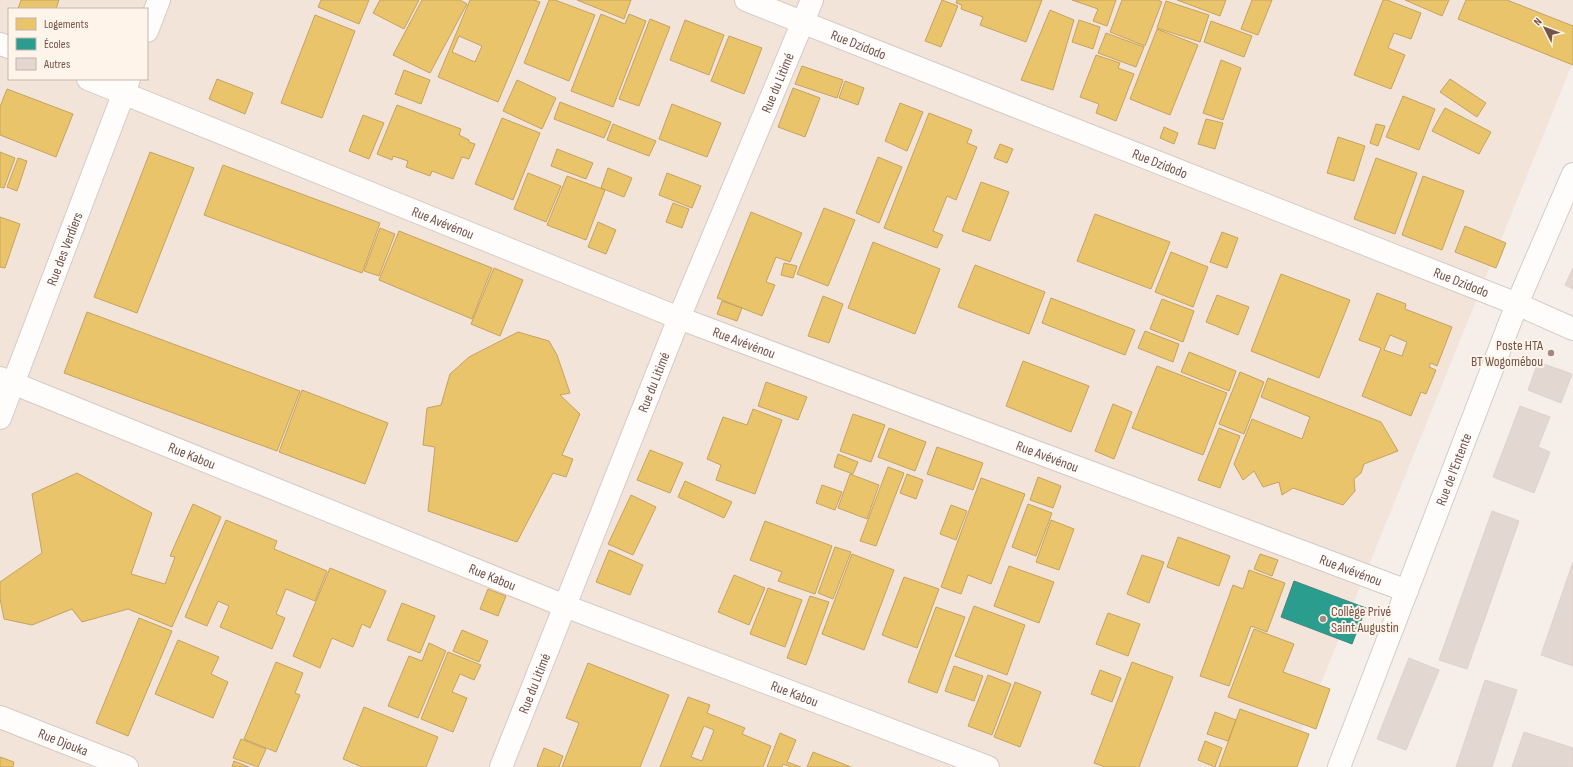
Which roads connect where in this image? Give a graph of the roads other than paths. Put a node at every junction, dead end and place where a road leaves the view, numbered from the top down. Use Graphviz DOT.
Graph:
graph roads {
  1 [pos="159,0"];
  2 [pos="746,0"];
  3 [pos="812,0"];
  4 [pos="803,22"];
  5 [pos="148,28"];
  6 [pos="93,80"];
  7 [pos="126,86"];
  8 [pos="1573,174"];
  9 [pos="1517,304"];
  10 [pos="679,318"];
  11 [pos="1573,329"];
  12 [pos="7,380"];
  13 [pos="0,418"];
  14 [pos="1407,591"];
  15 [pos="565,606"];
  16 [pos="0,717"];
  17 [pos="127,767"];
  18 [pos="501,767"];
  19 [pos="988,767"];
  20 [pos="1339,767"];
  1 -- 5 [label="street"];
  2 -- 4 [label="street, Rue Dzidodo"];
  3 -- 4 [label="street, Rue du Litimé"];
  4 -- 9 [label="street, Rue Dzidodo"];
  4 -- 10 [label="street, Rue du Litimé"];
  6 -- 7 [label="street, Rue Avévénou"];
  7 -- 10 [label="street, Rue Avévénou"];
  7 -- 12 [label="street, Rue des Verdiers"];
  8 -- 9 [label="street, Rue de l'Entente"];
  9 -- 11 [label="street, Rue Dzidodo"];
  9 -- 14 [label="street, Rue de l'Entente"];
  10 -- 14 [label="street, Rue Avévénou"];
  10 -- 15 [label="street, Rue du Litimé"];
  12 -- 13 [label="street, Rue des Verdiers"];
  12 -- 15 [label="street, Rue Kabou"];
  14 -- 20 [label="street, Rue de l'Entente"];
  15 -- 18 [label="street, Rue du Litimé"];
  15 -- 19 [label="street, Rue Kabou"];
  16 -- 17 [label="street, Rue Djouka"];
}
